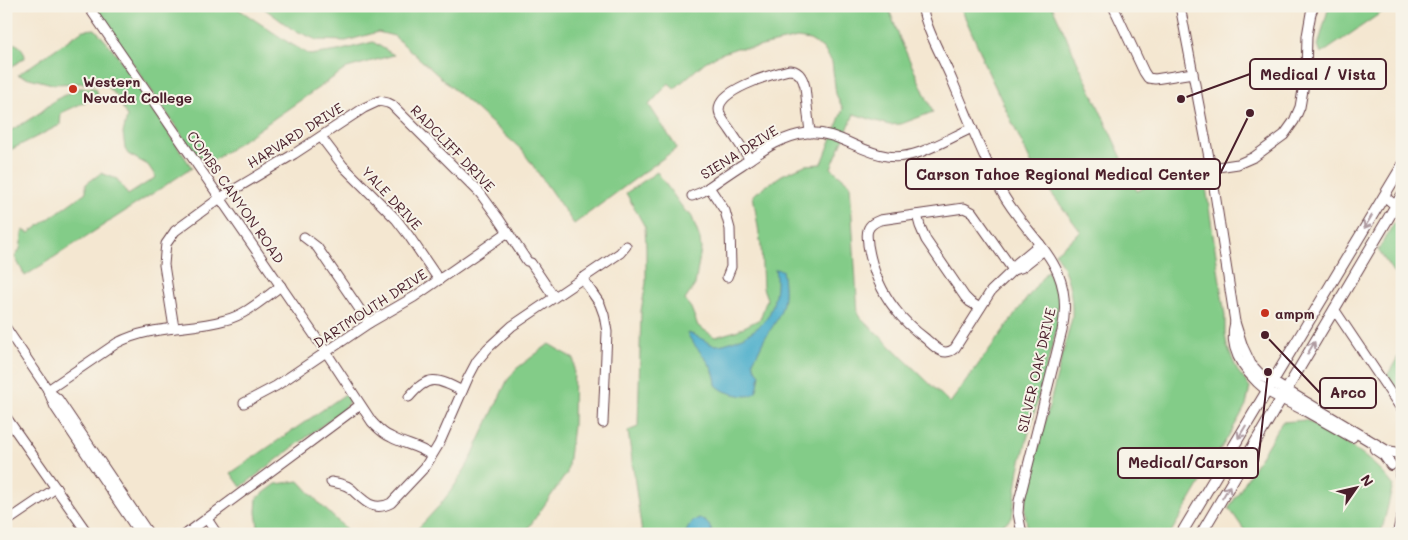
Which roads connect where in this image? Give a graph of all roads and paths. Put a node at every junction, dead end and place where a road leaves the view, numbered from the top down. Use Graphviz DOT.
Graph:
graph roads {
  1 [pos="88,6"];
  2 [pos="922,6"];
  3 [pos="1113,6"];
  4 [pos="1180,6"];
  5 [pos="1314,6"];
  6 [pos="1192,73"];
  7 [pos="364,108"];
  8 [pos="972,128"];
  9 [pos="810,133"];
  10 [pos="321,137"];
  11 [pos="750,159"];
  12 [pos="1402,166"];
  13 [pos="1211,168"];
  14 [pos="709,187"];
  15 [pos="692,196"];
  16 [pos="1384,196"];
  17 [pos="1402,196"];
  18 [pos="220,198"];
  19 [pos="1399,210"];
  20 [pos="918,215"];
  21 [pos="508,232"];
  22 [pos="304,237"];
  23 [pos="626,246"];
  24 [pos="1042,247"];
  25 [pos="1013,270"];
  26 [pos="727,277"];
  27 [pos="582,278"];
  28 [pos="439,280"];
  29 [pos="281,286"];
  30 [pos="554,297"];
  31 [pos="980,308"];
  32 [pos="1334,309"];
  33 [pos="369,323"];
  34 [pos="6,328"];
  35 [pos="174,328"];
  36 [pos="326,352"];
  37 [pos="1270,386"];
  38 [pos="48,390"];
  39 [pos="462,391"];
  40 [pos="1284,394"];
  41 [pos="409,397"];
  42 [pos="244,403"];
  43 [pos="360,405"];
  44 [pos="1402,410"];
  45 [pos="6,417"];
  46 [pos="603,423"];
  47 [pos="9,428"];
  48 [pos="1400,453"];
  49 [pos="431,455"];
  50 [pos="1391,464"];
  51 [pos="1402,475"];
  52 [pos="331,482"];
  53 [pos="56,488"];
  54 [pos="207,519"];
  55 [pos="1402,520"];
  56 [pos="6,522"];
  57 [pos="88,534"];
  58 [pos="140,534"];
  59 [pos="149,534"];
  60 [pos="186,534"];
  61 [pos="217,534"];
  62 [pos="1022,534"];
  63 [pos="1181,534"];
  64 [pos="1201,534"];
  65 [pos="1399,534"];
  1 -- 18 [label="street, COMBS CANYON ROAD"];
  2 -- 8 [label="street, SILVER OAK DRIVE"];
  3 -- 6 [label="street"];
  4 -- 6 [label="street"];
  5 -- 13 [label="street"];
  6 -- 13 [label="street"];
  7 -- 10 [label="street, HARVARD DRIVE"];
  7 -- 21 [label="street, RADCLIFF DRIVE"];
  8 -- 9 [label="street, SIENA DRIVE"];
  8 -- 24 [label="street, SILVER OAK DRIVE"];
  9 -- 11 [label="street, SIENA DRIVE"];
  9 -- 11 [label="street"];
  10 -- 18 [label="street, HARVARD DRIVE"];
  10 -- 28 [label="street, YALE DRIVE"];
  11 -- 14 [label="street, SIENA DRIVE"];
  12 -- 16 [label="main road"];
  13 -- 37 [label="street"];
  14 -- 15 [label="street, SIENA DRIVE"];
  14 -- 26 [label="street"];
  16 -- 19 [label="street"];
  16 -- 37 [label="main road, one-way"];
  17 -- 19 [label="main road"];
  18 -- 29 [label="street, COMBS CANYON ROAD"];
  18 -- 35 [label="street, HARVARD DRIVE"];
  19 -- 32 [label="main road"];
  20 -- 25 [label="street"];
  20 -- 31 [label="street"];
  20 -- 31 [label="street"];
  21 -- 28 [label="street, DARTMOUTH DRIVE"];
  21 -- 30 [label="street, RADCLIFF DRIVE"];
  22 -- 33 [label="street"];
  23 -- 27 [label="street"];
  24 -- 25 [label="street"];
  24 -- 62 [label="street, SILVER OAK DRIVE"];
  25 -- 31 [label="street"];
  27 -- 30 [label="street"];
  27 -- 46 [label="street"];
  28 -- 33 [label="street, DARTMOUTH DRIVE"];
  29 -- 35 [label="street"];
  29 -- 36 [label="street, COMBS CANYON ROAD"];
  30 -- 39 [label="street"];
  40 -- 32 [label="main road, one-way"];
  32 -- 44 [label="street"];
  33 -- 36 [label="street, DARTMOUTH DRIVE"];
  34 -- 38 [label="street"];
  35 -- 38 [label="street"];
  36 -- 42 [label="street, DARTMOUTH DRIVE"];
  36 -- 43 [label="street, COMBS CANYON ROAD"];
  37 -- 40 [label="main road"];
  37 -- 63 [label="main road, one-way"];
  38 -- 58 [label="street"];
  38 -- 59 [label="street"];
  39 -- 41 [label="street"];
  39 -- 49 [label="street"];
  40 -- 48 [label="main road"];
  40 -- 50 [label="main road"];
  64 -- 40 [label="main road, one-way"];
  43 -- 49 [label="street, COMBS CANYON ROAD"];
  43 -- 54 [label="street"];
  45 -- 47 [label="street"];
  47 -- 53 [label="street"];
  48 -- 50 [label="main road"];
  49 -- 52 [label="street"];
  50 -- 51 [label="main road"];
  53 -- 56 [label="street"];
  53 -- 57 [label="street"];
  54 -- 60 [label="street"];
  54 -- 61 [label="street"];
  55 -- 65 [label="highway"];
}
